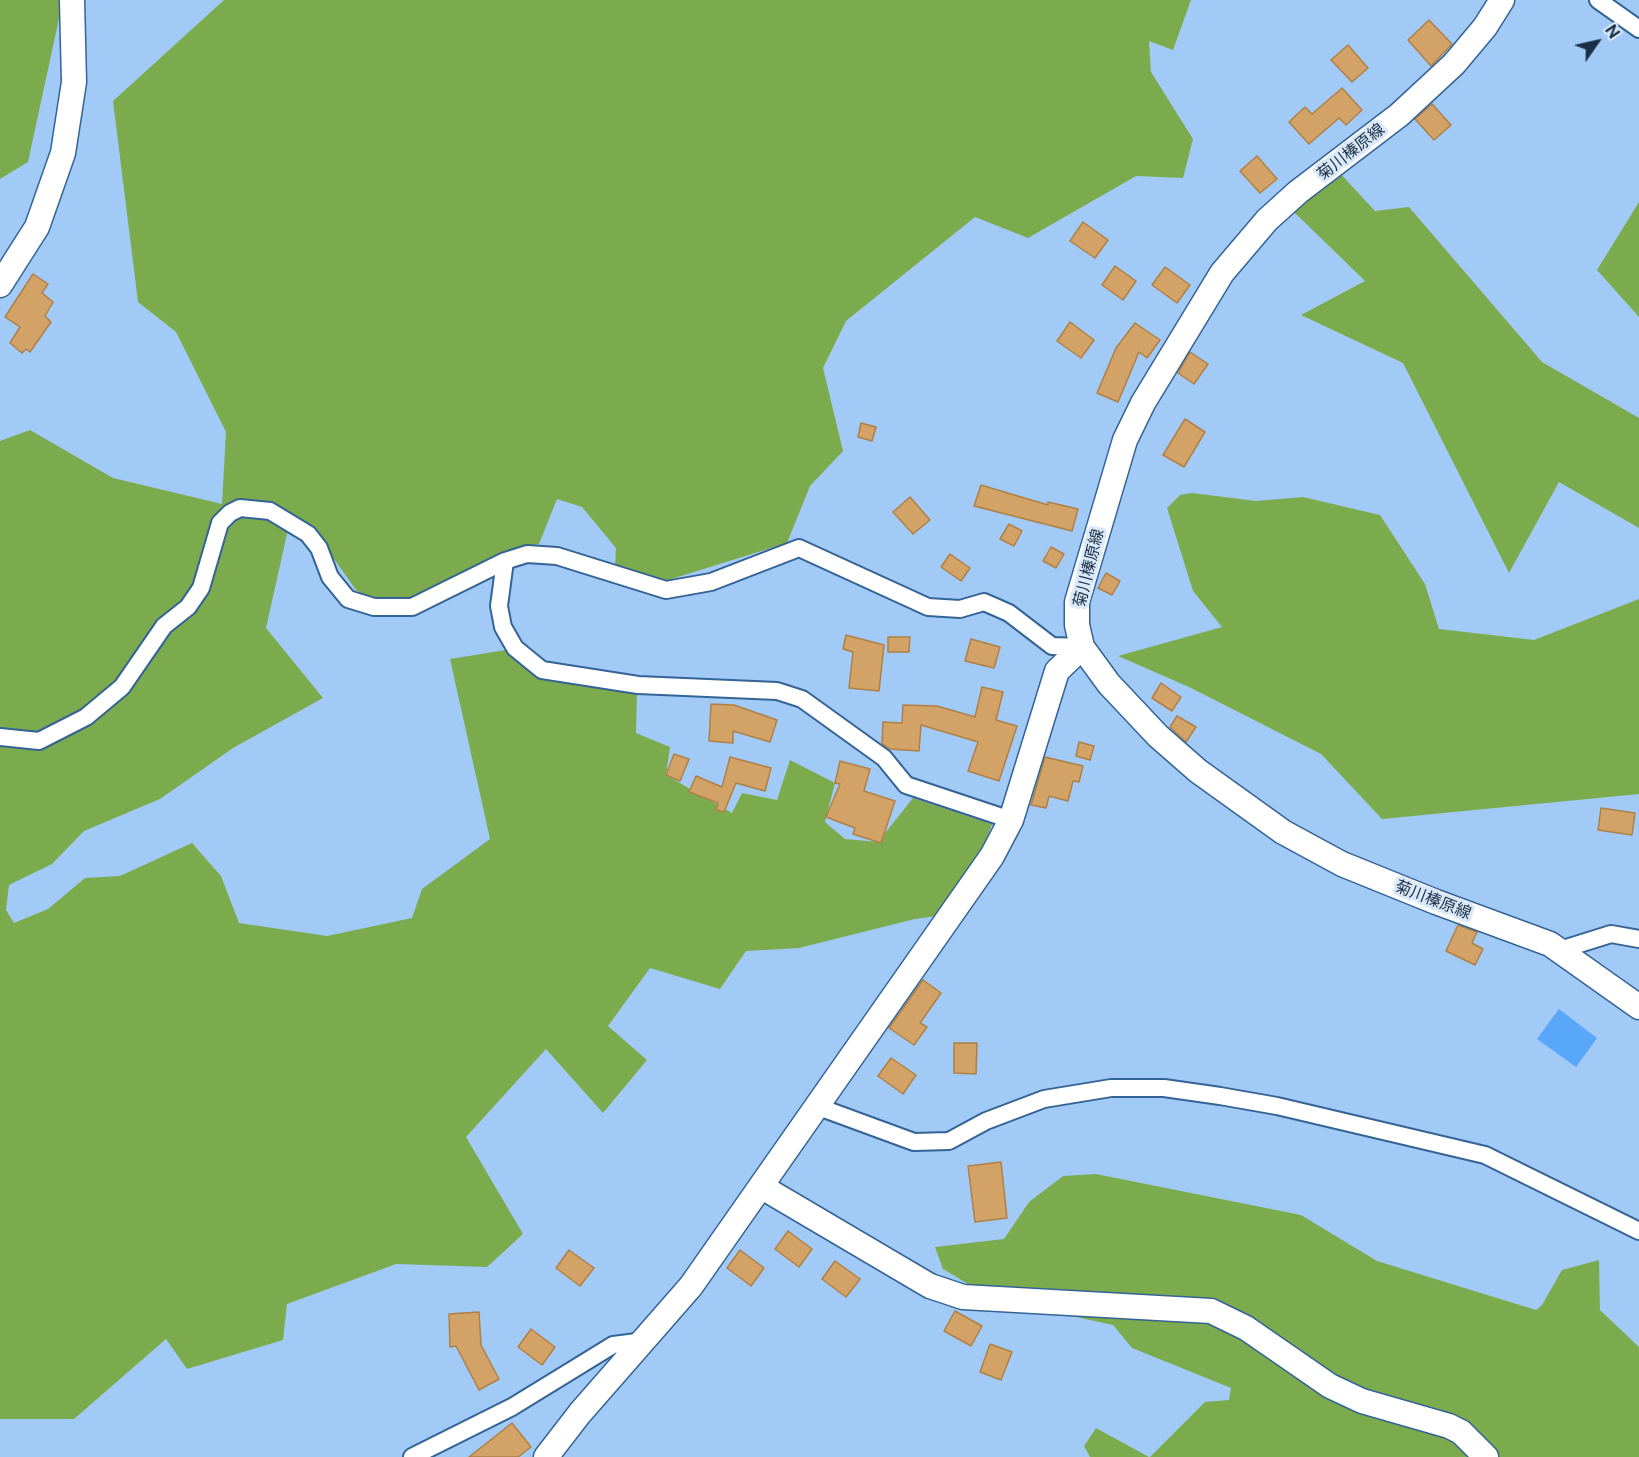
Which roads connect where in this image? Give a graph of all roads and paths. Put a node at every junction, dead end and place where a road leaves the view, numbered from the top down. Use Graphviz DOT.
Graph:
graph roads {
  1 [pos="72,0"];
  2 [pos="1502,0"];
  3 [pos="1598,0"];
  4 [pos="1639,30"];
  5 [pos="0,285"];
  6 [pos="505,561"];
  7 [pos="1082,647"];
  8 [pos="0,737"];
  9 [pos="1011,820"];
  10 [pos="1639,939"];
  11 [pos="1560,950"];
  12 [pos="1639,1007"];
  13 [pos="816,1106"];
  14 [pos="762,1187"];
  15 [pos="1639,1231"];
  16 [pos="645,1341"];
  17 [pos="412,1457"];
  18 [pos="546,1457"];
  19 [pos="1486,1457"];
  1 -- 5 [label="street"];
  2 -- 7 [label="street, 菊川榛原線"];
  3 -- 4 [label="street"];
  6 -- 7 [label="street"];
  6 -- 8 [label="street"];
  6 -- 9 [label="street"];
  7 -- 9 [label="street"];
  7 -- 11 [label="street, 菊川榛原線"];
  9 -- 13 [label="street"];
  10 -- 11 [label="street"];
  11 -- 12 [label="street, 菊川榛原線"];
  13 -- 14 [label="street"];
  13 -- 15 [label="street"];
  14 -- 16 [label="street"];
  14 -- 19 [label="street"];
  16 -- 17 [label="street"];
  16 -- 18 [label="street"];
}
